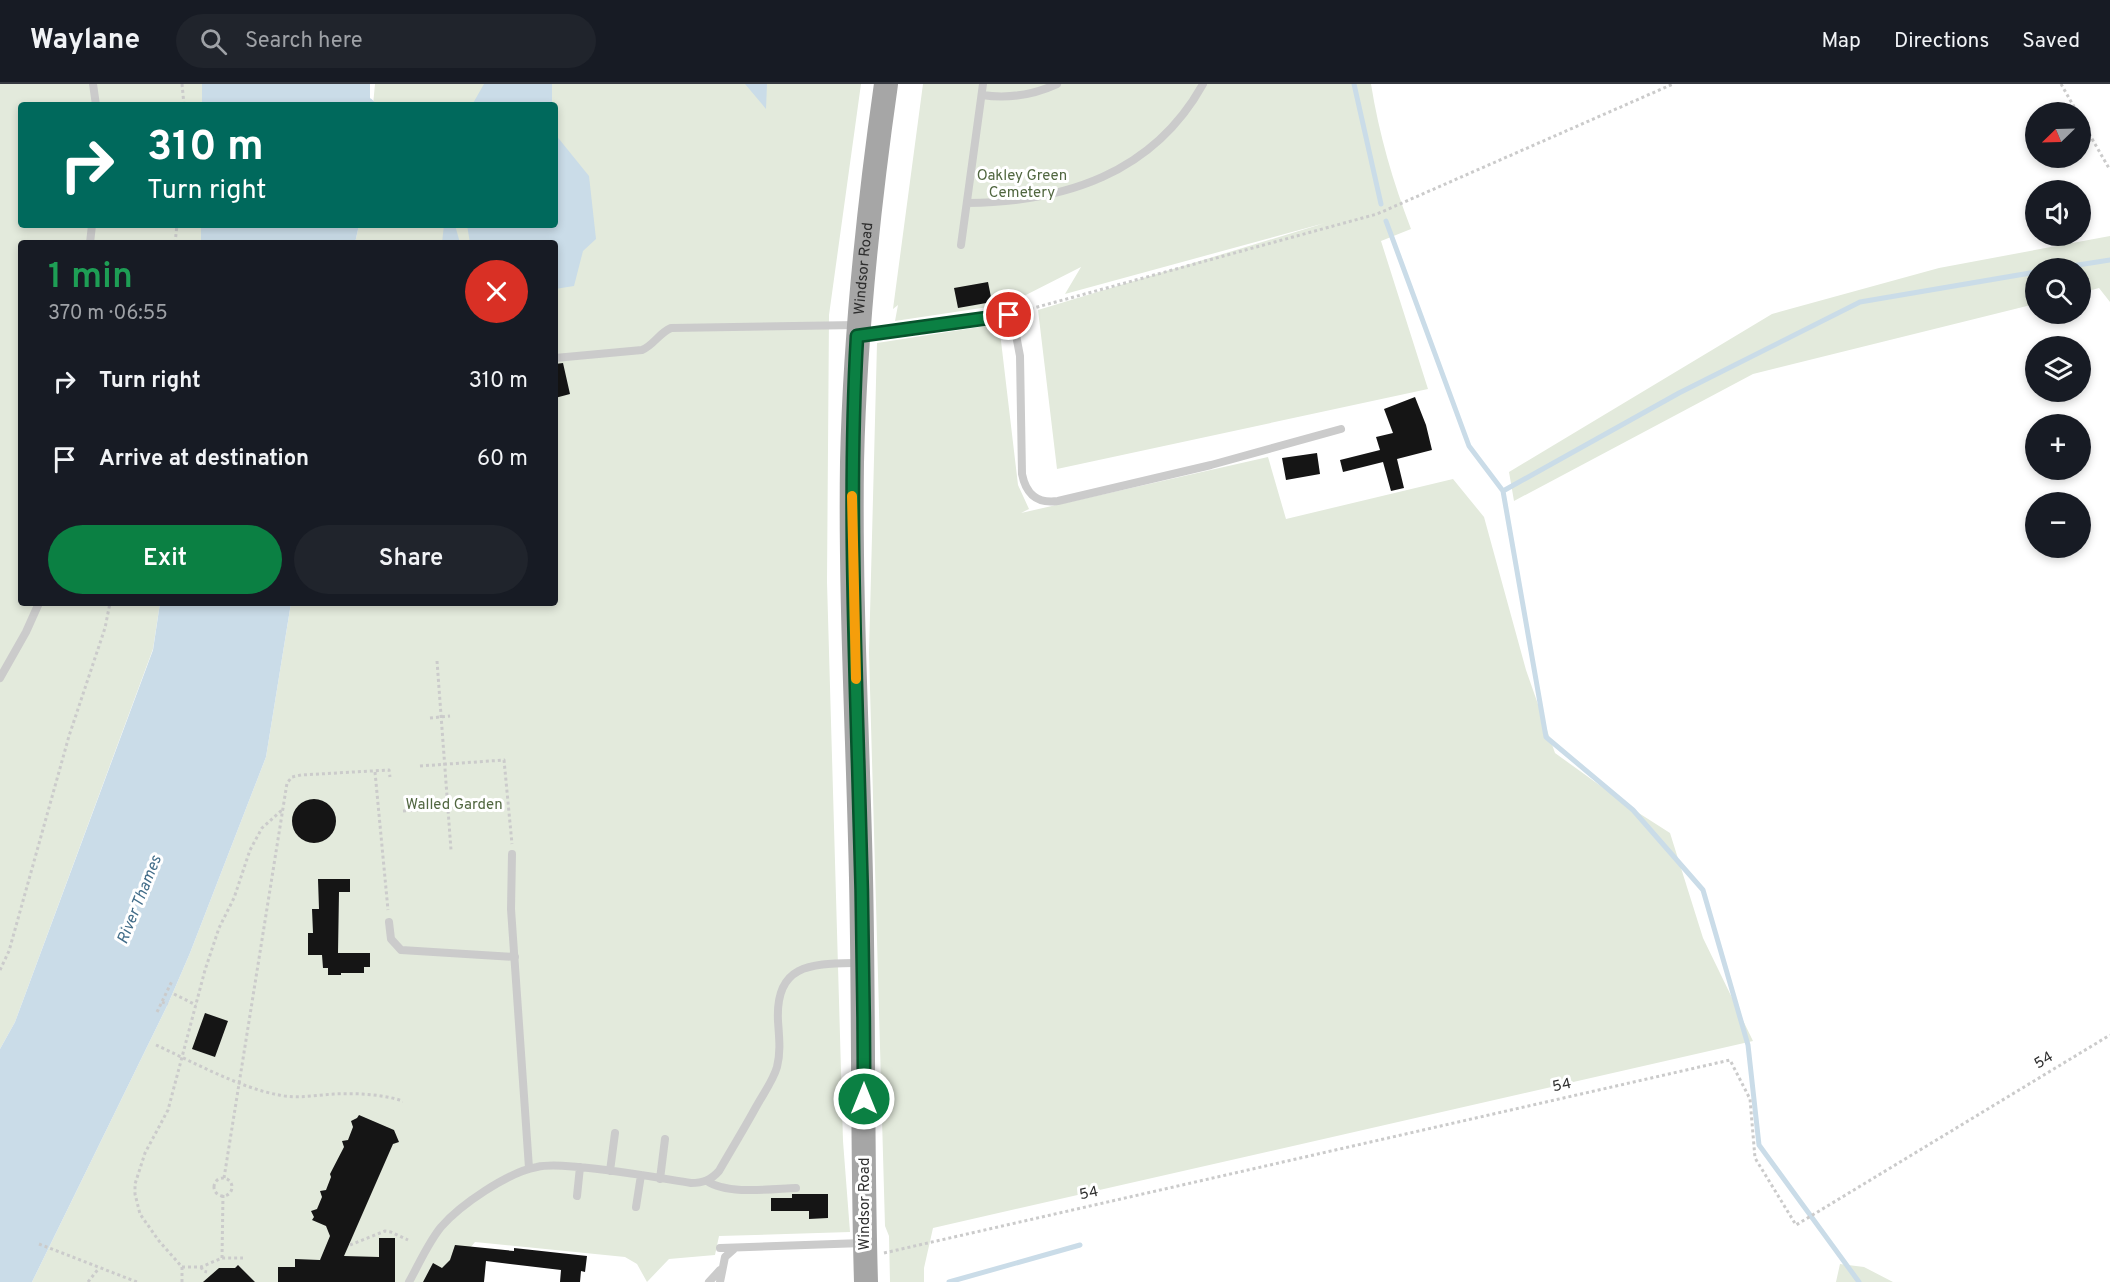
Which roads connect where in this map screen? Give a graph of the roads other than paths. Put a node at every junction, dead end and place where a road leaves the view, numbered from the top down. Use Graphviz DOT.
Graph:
graph roads {
  1 [pos="93,84"];
  2 [pos="886,84"];
  3 [pos="984,84"];
  4 [pos="1057,84"];
  5 [pos="1203,84"];
  6 [pos="982,94"];
  7 [pos="96,102"];
  8 [pos="967,203"];
  9 [pos="961,245"];
  10 [pos="858,331"];
  11 [pos="558,358"];
  12 [pos="1341,429"];
  13 [pos="38,606"];
  14 [pos="0,678"];
  15 [pos="512,854"];
  16 [pos="389,922"];
  17 [pos="515,957"];
  18 [pos="863,963"];
  19 [pos="615,1133"];
  20 [pos="665,1139"];
  21 [pos="580,1167"];
  22 [pos="529,1168"];
  23 [pos="610,1171"];
  24 [pos="641,1176"];
  25 [pos="660,1179"];
  26 [pos="707,1181"];
  27 [pos="796,1188"];
  28 [pos="577,1196"];
  29 [pos="636,1208"];
  30 [pos="720,1248"];
  31 [pos="738,1248"];
  32 [pos="865,1250"];
  33 [pos="722,1267"];
  34 [pos="408,1282"];
  35 [pos="709,1282"];
  36 [pos="720,1282"];
  37 [pos="866,1282"];
  1 -- 7 [label="lane"];
  2 -- 10 [label="main road, Windsor Road"];
  3 -- 6 [label="lane"];
  4 -- 6 [label="lane"];
  5 -- 8 [label="lane"];
  6 -- 8 [label="lane"];
  8 -- 9 [label="lane"];
  10 -- 11 [label="lane"];
  10 -- 12 [label="lane"];
  10 -- 18 [label="main road, Windsor Road"];
  13 -- 14 [label="lane"];
  15 -- 17 [label="lane"];
  16 -- 17 [label="lane"];
  17 -- 22 [label="lane"];
  18 -- 26 [label="lane"];
  18 -- 32 [label="main road, Windsor Road"];
  19 -- 23 [label="lane"];
  20 -- 25 [label="lane"];
  21 -- 22 [label="lane"];
  21 -- 23 [label="lane"];
  21 -- 28 [label="lane"];
  22 -- 34 [label="lane"];
  23 -- 24 [label="lane"];
  24 -- 25 [label="lane"];
  24 -- 29 [label="lane"];
  25 -- 26 [label="lane"];
  26 -- 27 [label="lane"];
  30 -- 31 [label="lane"];
  31 -- 32 [label="lane"];
  31 -- 33 [label="lane"];
  32 -- 37 [label="main road, Windsor Road"];
  33 -- 35 [label="lane"];
  33 -- 36 [label="lane"];
}
